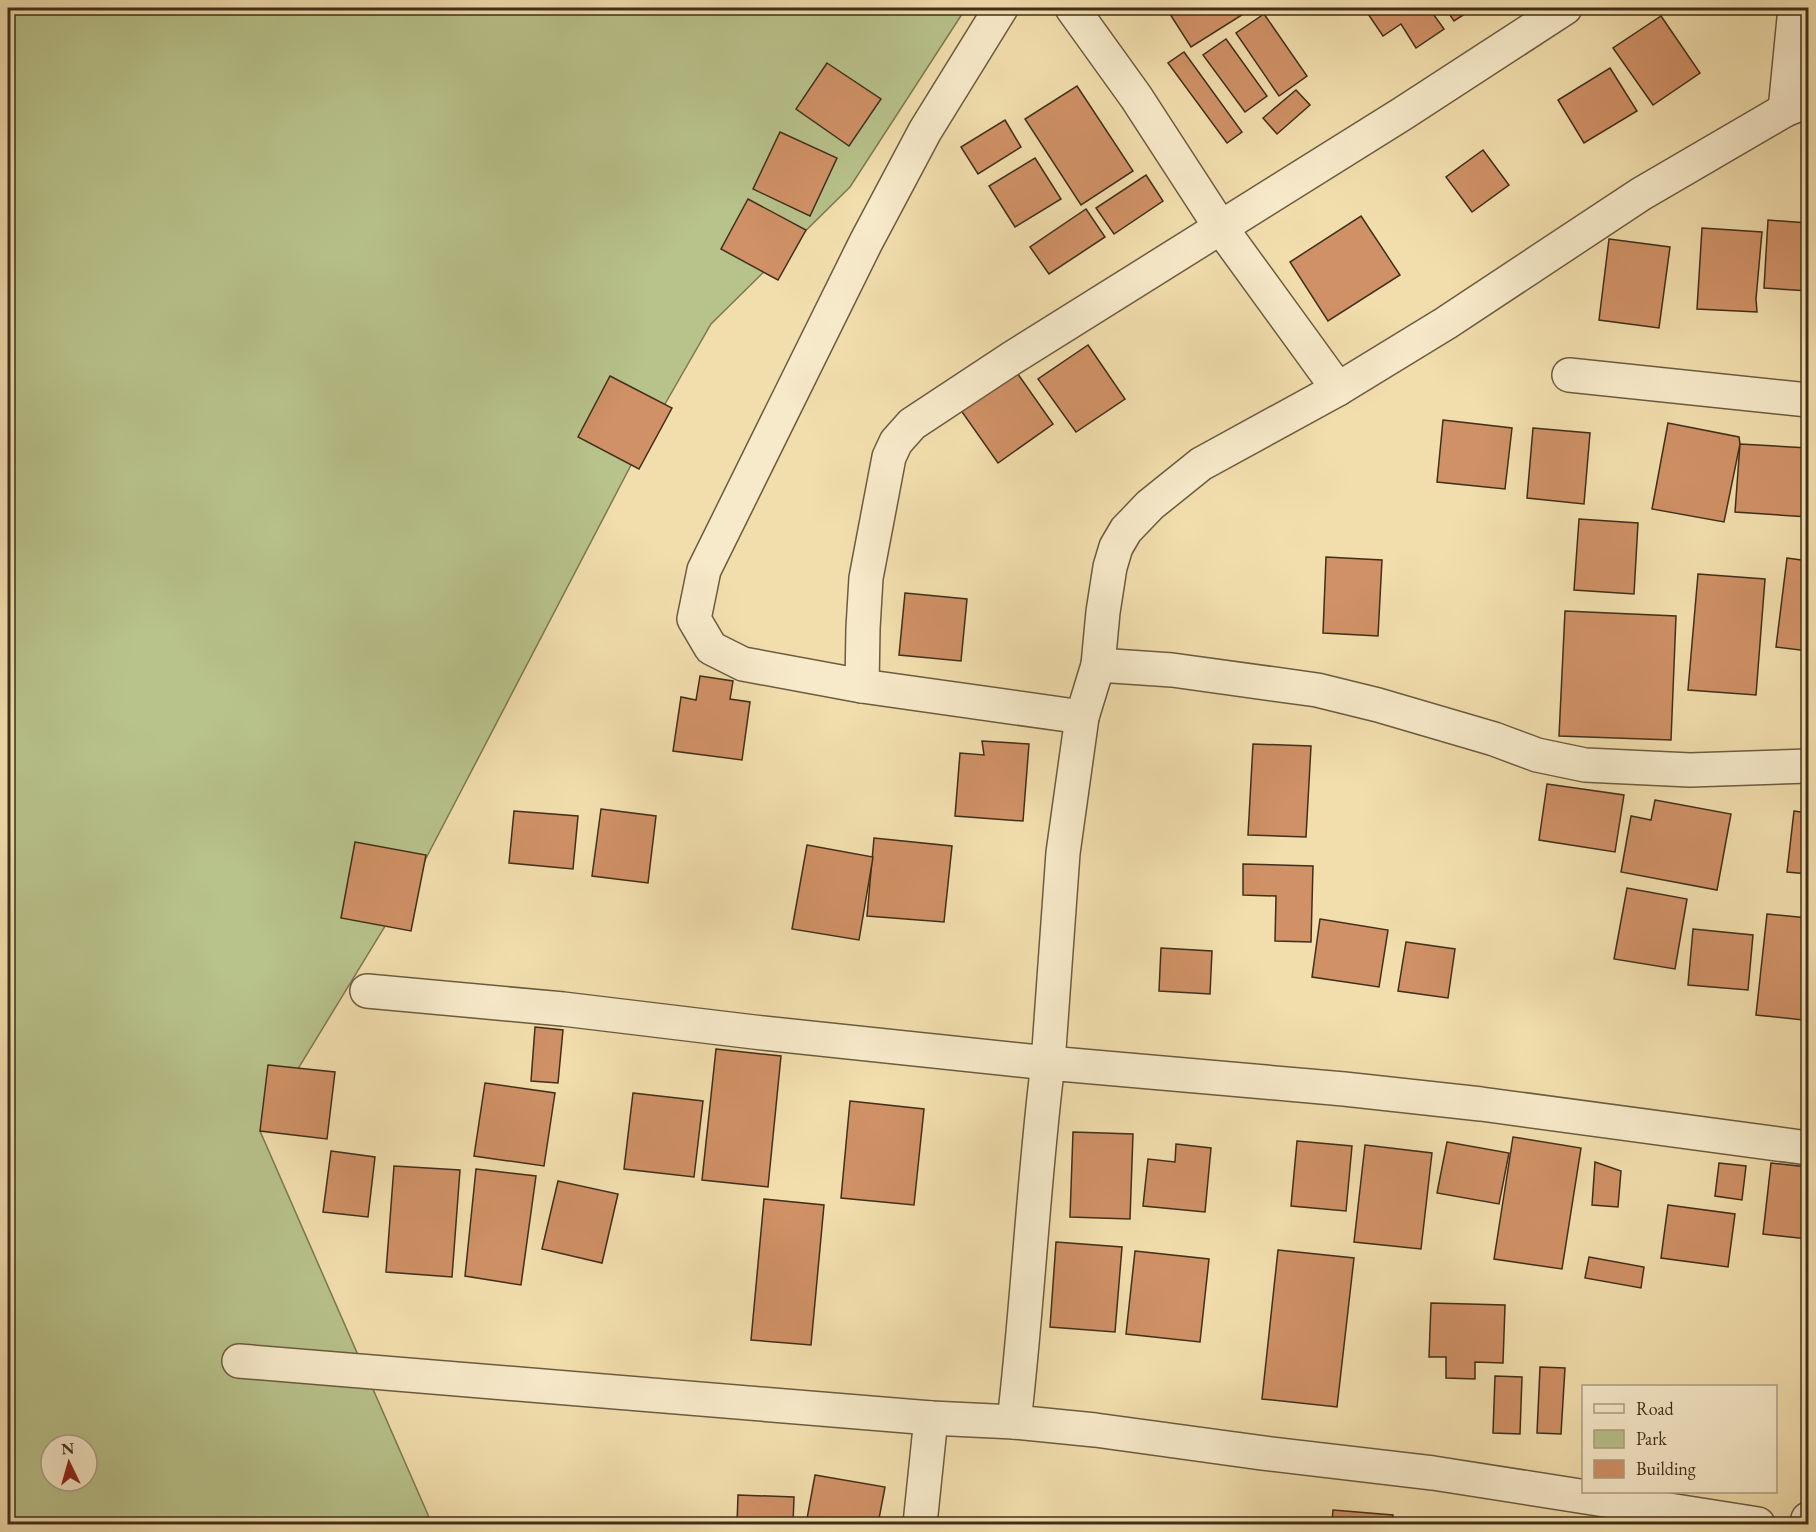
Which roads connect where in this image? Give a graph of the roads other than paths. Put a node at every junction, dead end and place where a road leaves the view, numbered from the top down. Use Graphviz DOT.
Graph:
graph roads {
  1 [pos="1001,8"];
  2 [pos="1072,8"];
  3 [pos="1565,8"];
  4 [pos="1795,8"];
  5 [pos="1797,106"];
  6 [pos="1221,228"];
  7 [pos="1569,375"];
  8 [pos="1338,389"];
  9 [pos="1809,400"];
  10 [pos="1098,664"];
  11 [pos="862,686"];
  12 [pos="1082,717"];
  13 [pos="1809,766"];
  14 [pos="367,991"];
  15 [pos="1048,1063"];
  16 [pos="1809,1148"];
  17 [pos="239,1361"];
  18 [pos="931,1418"];
  19 [pos="1014,1422"];
  20 [pos="1809,1519"];
  21 [pos="920,1524"];
  22 [pos="1758,1524"];
  23 [pos="1807,1524"];
  1 -- 11 [label="street"];
  2 -- 6 [label="street"];
  3 -- 6 [label="street"];
  4 -- 5 [label="street"];
  5 -- 8 [label="street"];
  6 -- 8 [label="street"];
  6 -- 11 [label="street"];
  7 -- 9 [label="street"];
  8 -- 10 [label="street"];
  10 -- 12 [label="street"];
  10 -- 13 [label="street"];
  11 -- 12 [label="street"];
  12 -- 15 [label="street"];
  14 -- 15 [label="street"];
  15 -- 16 [label="street"];
  15 -- 19 [label="street"];
  17 -- 18 [label="street"];
  18 -- 19 [label="street"];
  18 -- 21 [label="street"];
  19 -- 22 [label="street"];
  20 -- 23 [label="street"];
}
